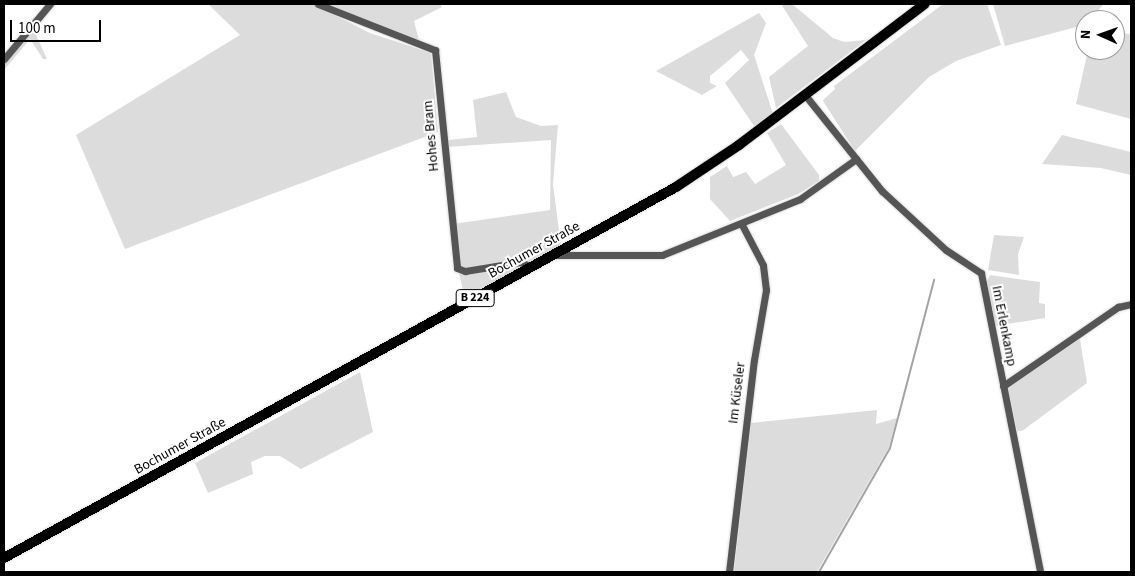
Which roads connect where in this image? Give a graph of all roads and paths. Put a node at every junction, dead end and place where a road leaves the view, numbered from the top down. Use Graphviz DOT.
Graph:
graph roads {
  1 [pos="50,4"];
  2 [pos="318,4"];
  3 [pos="925,4"];
  4 [pos="4,58"];
  5 [pos="805,94"];
  6 [pos="856,159"];
  7 [pos="741,223"];
  8 [pos="554,255"];
  9 [pos="532,267"];
  10 [pos="1131,304"];
  11 [pos="1003,386"];
  12 [pos="4,558"];
  13 [pos="729,572"];
  14 [pos="1040,572"];
  1 -- 4 [label="street"];
  2 -- 9 [label="street, Hohes Bram"];
  3 -- 5 [label="main road, Bochumer Straße / B 224"];
  5 -- 6 [label="street, Im Erlenkamp"];
  5 -- 8 [label="main road, Bochumer Straße / B 224"];
  6 -- 7 [label="street"];
  6 -- 11 [label="street, Im Erlenkamp"];
  7 -- 8 [label="street"];
  7 -- 13 [label="street, Im Küseler"];
  8 -- 9 [label="main road, Bochumer Straße / B 224"];
  9 -- 12 [label="main road, Bochumer Straße / B 224"];
  10 -- 11 [label="street"];
  11 -- 14 [label="street, Im Erlenkamp"];
}
